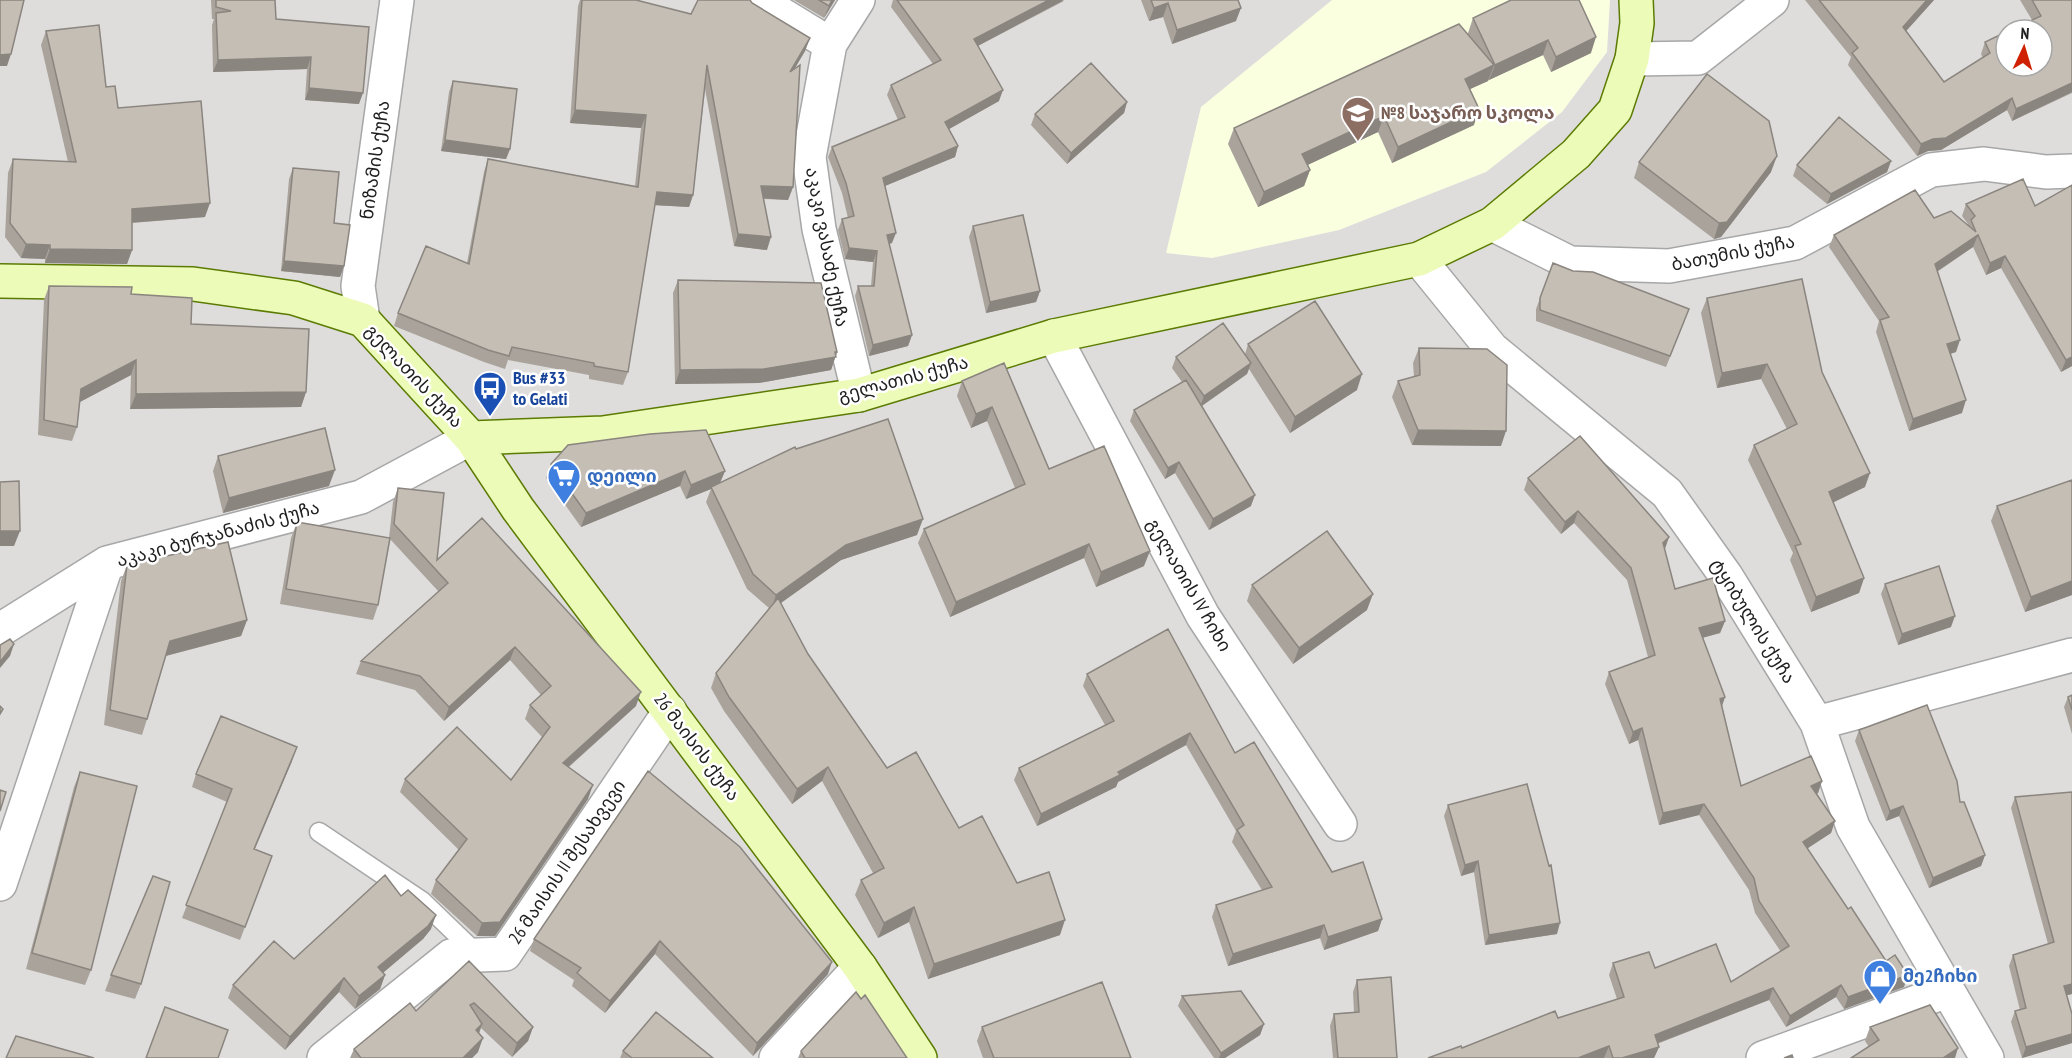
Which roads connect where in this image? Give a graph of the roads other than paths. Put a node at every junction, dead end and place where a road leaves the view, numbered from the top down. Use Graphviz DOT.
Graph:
graph roads {
  1 [pos="397,0"];
  2 [pos="758,0"];
  3 [pos="858,0"];
  4 [pos="1636,0"];
  5 [pos="1772,0"];
  6 [pos="830,44"];
  7 [pos="1632,59"];
  8 [pos="2072,171"];
  9 [pos="1492,224"];
  10 [pos="1419,259"];
  11 [pos="0,281"];
  12 [pos="363,320"];
  13 [pos="1054,336"];
  14 [pos="859,395"];
  15 [pos="471,438"];
  16 [pos="107,563"];
  17 [pos="0,630"];
  18 [pos="2072,655"];
  19 [pos="670,711"];
  20 [pos="1816,723"];
  21 [pos="1340,824"];
  22 [pos="319,832"];
  23 [pos="0,884"];
  24 [pos="478,955"];
  25 [pos="860,967"];
  26 [pos="1947,991"];
  27 [pos="324,1058"];
  28 [pos="776,1058"];
  29 [pos="920,1058"];
  30 [pos="1762,1058"];
  31 [pos="1987,1058"];
  1 -- 12 [label="street, ნიზამის ქუჩა"];
  2 -- 6 [label="street"];
  3 -- 6 [label="street, აკაკი ვასაძე ქუჩა"];
  4 -- 7 [label="main road, გელათის ქუჩა"];
  5 -- 7 [label="street"];
  6 -- 14 [label="street, აკაკი ვასაძე ქუჩა"];
  7 -- 9 [label="main road, გელათის ქუჩა"];
  8 -- 9 [label="street, ბათუმის ქუჩა"];
  9 -- 10 [label="main road, გელათის ქუჩა"];
  10 -- 13 [label="main road, გელათის ქუჩა"];
  10 -- 20 [label="street, ტყიბულის ქუჩა"];
  11 -- 12 [label="main road, გელათის ქუჩა"];
  12 -- 15 [label="main road, გელათის ქუჩა"];
  13 -- 14 [label="main road, გელათის ქუჩა"];
  13 -- 21 [label="street, გელათის IV ჩიხი"];
  14 -- 15 [label="main road, გელათის ქუჩა"];
  15 -- 16 [label="street, აკაკი ბურჯანაძის ქუჩა"];
  15 -- 19 [label="main road, 26 მაისის ქუჩა"];
  16 -- 17 [label="street"];
  16 -- 23 [label="street, აკაკი ბურჯანაძის ქუჩა"];
  18 -- 20 [label="street"];
  19 -- 24 [label="street, 26 მაისის II შესახვევი"];
  19 -- 25 [label="main road, 26 მაისის ქუჩა"];
  20 -- 26 [label="street, ტყიბულის ქუჩა"];
  22 -- 24 [label="lane"];
  24 -- 27 [label="street, 26 მაისის II შესახვევი"];
  25 -- 28 [label="street"];
  25 -- 29 [label="main road, 26 მაისის ქუჩა"];
  26 -- 30 [label="street"];
  26 -- 31 [label="street, ტყიბულის ქუჩა"];
}
